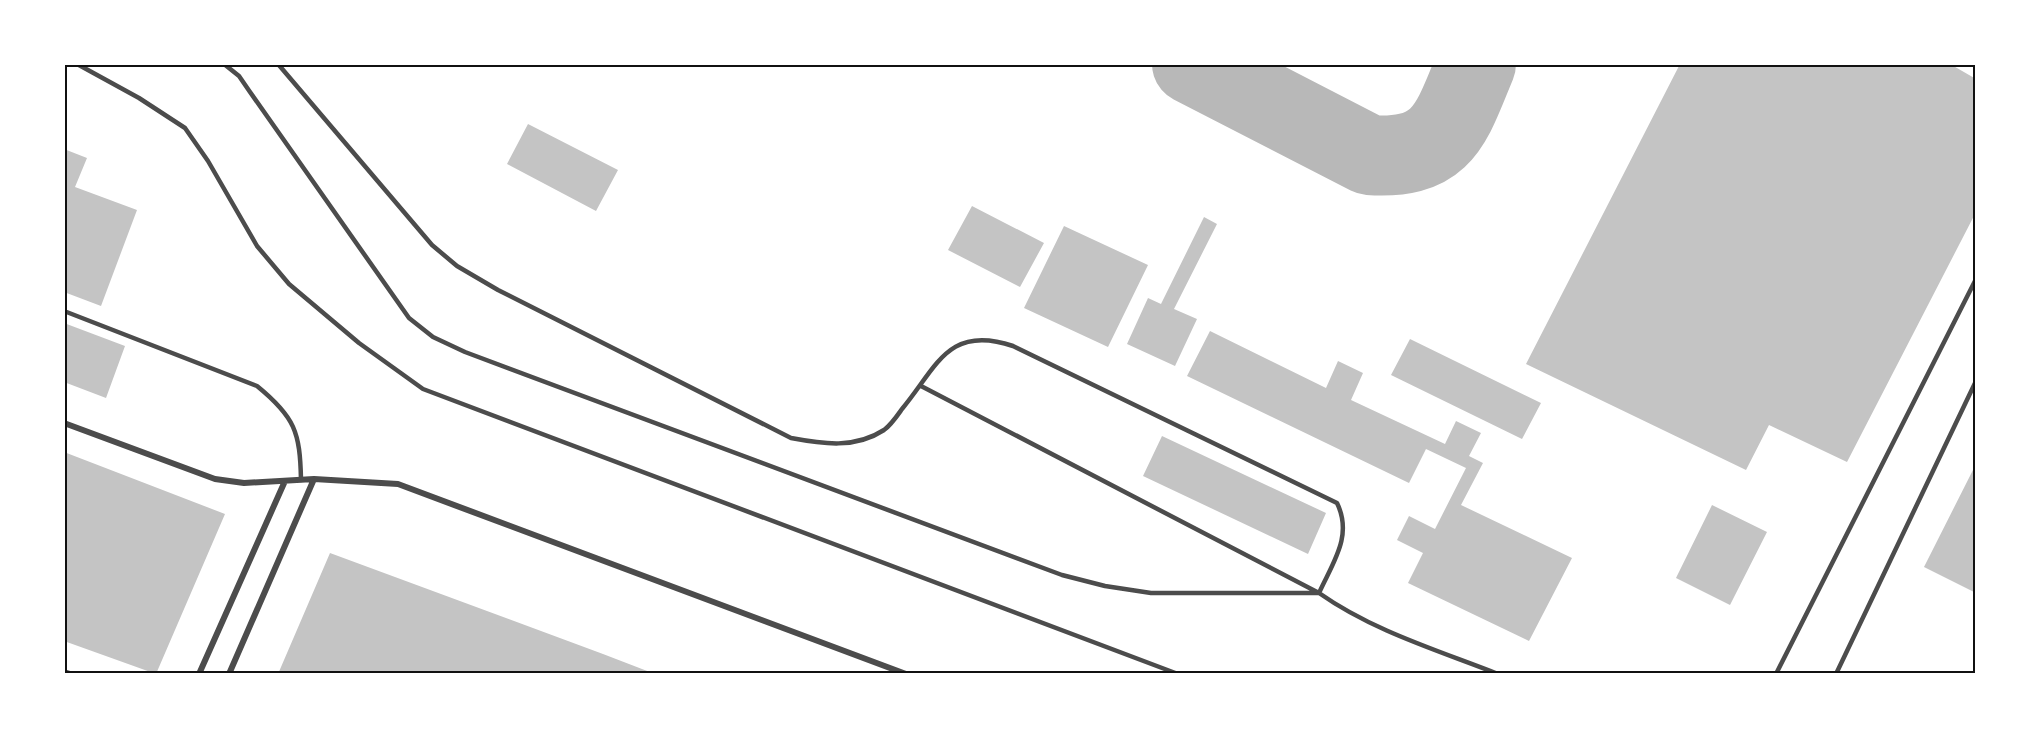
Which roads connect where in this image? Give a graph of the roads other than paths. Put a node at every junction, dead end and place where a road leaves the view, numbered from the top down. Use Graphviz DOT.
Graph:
graph roads {
  1 [pos="77,64"];
  2 [pos="224,64"];
  3 [pos="278,64"];
  4 [pos="1976,279"];
  5 [pos="64,311"];
  6 [pos="1976,381"];
  7 [pos="921,387"];
  8 [pos="64,423"];
  9 [pos="314,479"];
  10 [pos="301,480"];
  11 [pos="285,481"];
  12 [pos="1319,593"];
  13 [pos="64,672"];
  14 [pos="70,674"];
  15 [pos="200,674"];
  16 [pos="229,674"];
  17 [pos="906,674"];
  18 [pos="1178,674"];
  19 [pos="1498,674"];
  20 [pos="1776,674"];
  21 [pos="1836,674"];
  1 -- 18 [label="lane"];
  2 -- 12 [label="lane"];
  3 -- 7 [label="lane"];
  4 -- 20 [label="lane"];
  5 -- 10 [label="lane"];
  6 -- 21 [label="lane"];
  7 -- 12 [label="lane"];
  7 -- 12 [label="lane"];
  8 -- 11 [label="street"];
  9 -- 10 [label="street"];
  9 -- 16 [label="street"];
  9 -- 17 [label="street"];
  10 -- 11 [label="street"];
  11 -- 15 [label="street"];
  12 -- 19 [label="lane"];
  13 -- 14 [label="street"];
}
